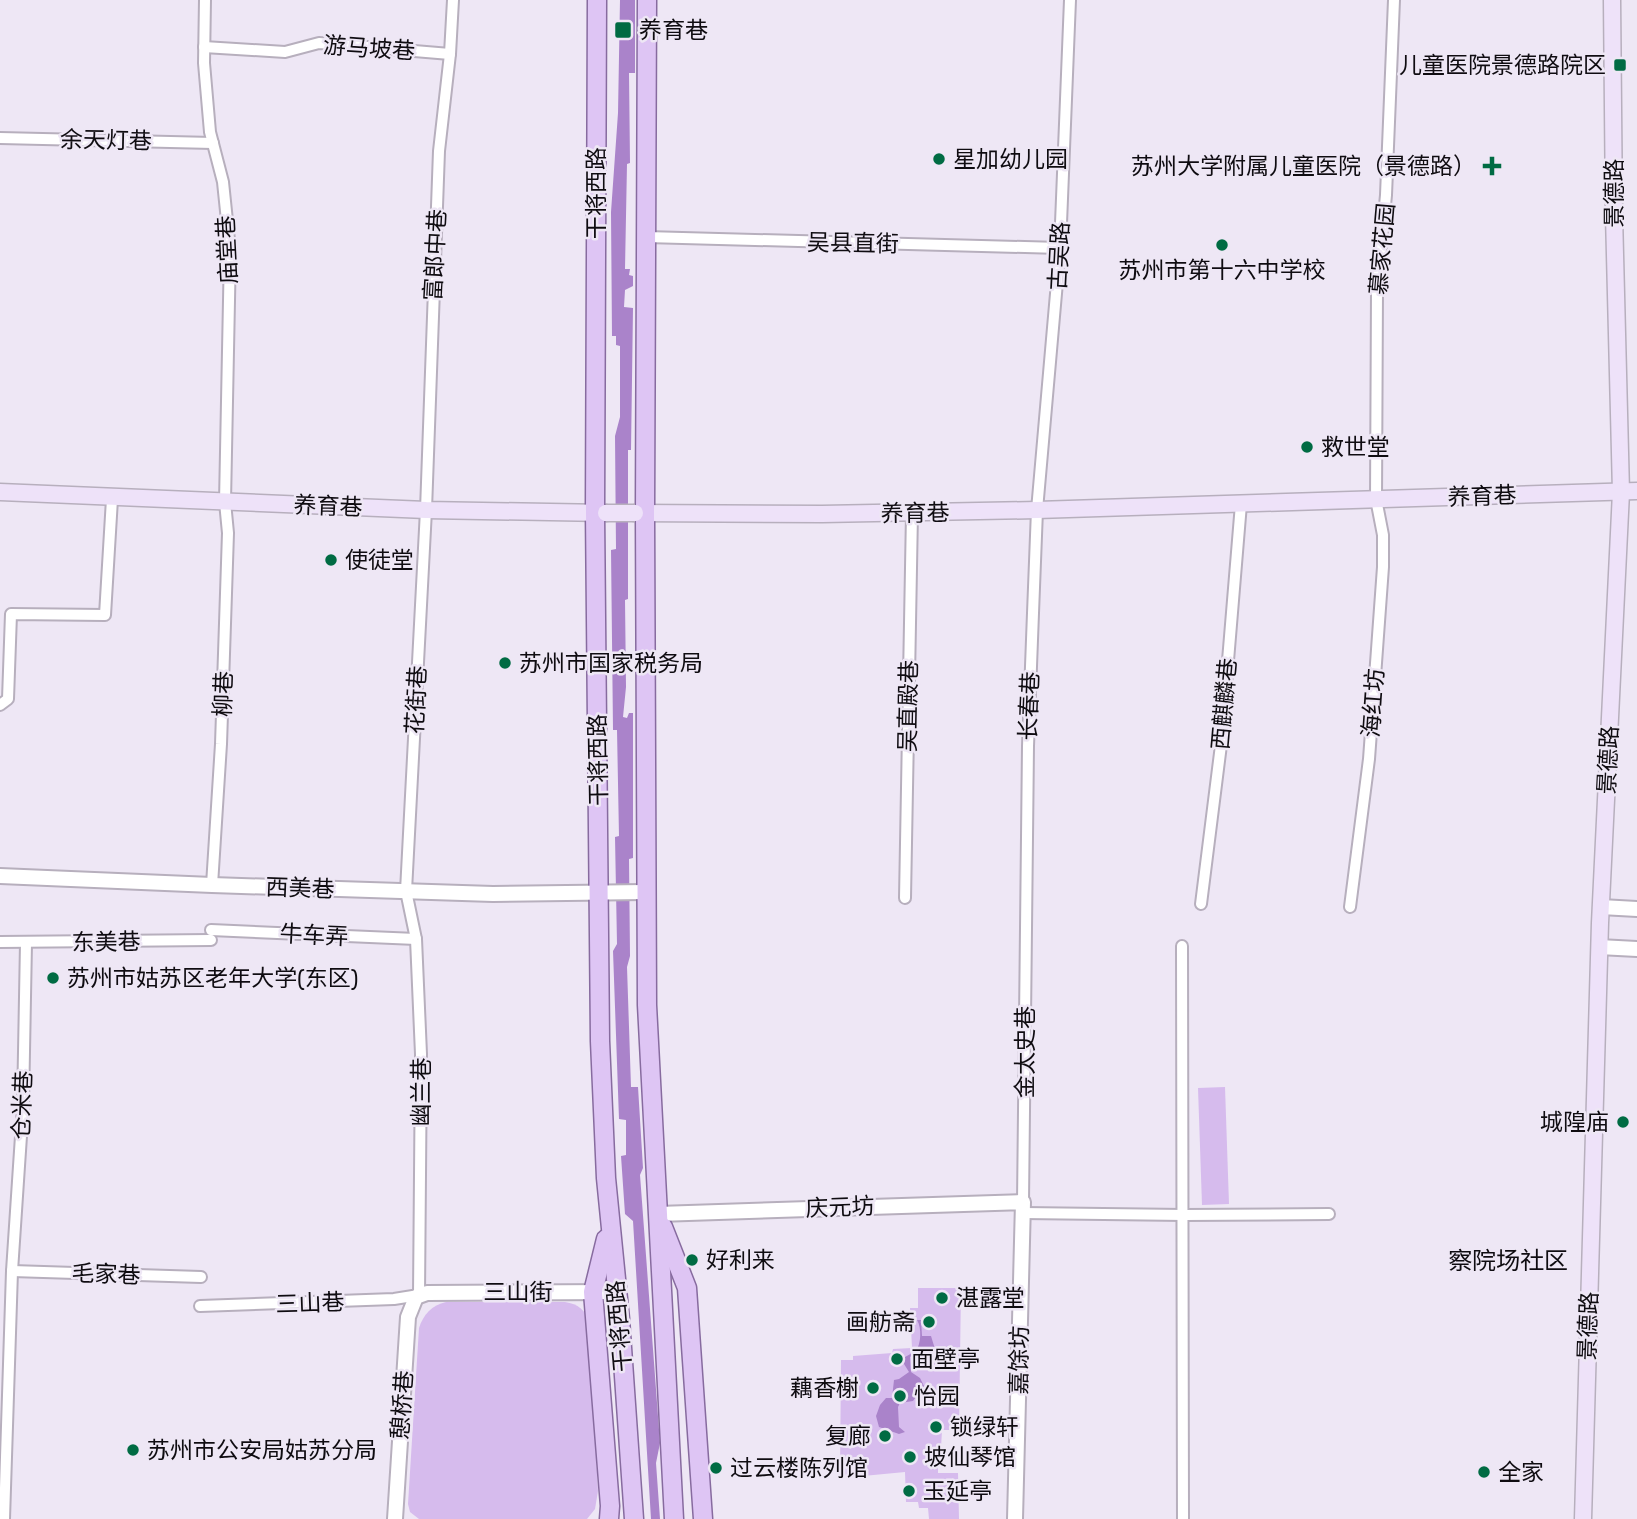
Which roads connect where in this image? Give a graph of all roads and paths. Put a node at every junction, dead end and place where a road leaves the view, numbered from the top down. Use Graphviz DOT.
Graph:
graph roads {
  1 [pos="205,0"];
  2 [pos="453,0"];
  3 [pos="597,0"];
  4 [pos="647,0"];
  5 [pos="1070,0"];
  6 [pos="1394,0"];
  7 [pos="1612,0"];
  8 [pos="204,47"];
  9 [pos="450,54"];
  10 [pos="0,138"];
  11 [pos="213,143"];
  12 [pos="646,237"];
  13 [pos="1060,248"];
  14 [pos="1629,491"];
  15 [pos="0,492"];
  16 [pos="112,499"];
  17 [pos="1376,499"];
  18 [pos="225,502"];
  19 [pos="1241,504"];
  20 [pos="426,510"];
  21 [pos="1037,510"];
  22 [pos="600,513"];
  23 [pos="912,513"];
  24 [pos="640,514"];
  25 [pos="0,705"];
  26 [pos="0,876"];
  27 [pos="212,885"];
  28 [pos="406,891"];
  29 [pos="606,893"];
  30 [pos="640,893"];
  31 [pos="905,898"];
  32 [pos="1026,901"];
  33 [pos="1201,904"];
  34 [pos="1350,907"];
  35 [pos="1601,908"];
  36 [pos="1637,909"];
  37 [pos="211,935"];
  38 [pos="416,939"];
  39 [pos="0,942"];
  40 [pos="26,943"];
  41 [pos="1182,946"];
  42 [pos="1599,947"];
  43 [pos="1637,949"];
  44 [pos="1023,1207"];
  45 [pos="658,1214"];
  46 [pos="1329,1214"];
  47 [pos="1184,1215"];
  48 [pos="610,1225"];
  49 [pos="12,1271"];
  50 [pos="201,1277"];
  51 [pos="687,1289"];
  52 [pos="660,1290"];
  53 [pos="593,1292"];
  54 [pos="617,1292"];
  55 [pos="419,1295"];
  56 [pos="201,1306"];
  57 [pos="4,1519"];
  58 [pos="395,1519"];
  59 [pos="609,1519"];
  60 [pos="634,1519"];
  61 [pos="674,1519"];
  62 [pos="703,1519"];
  63 [pos="1015,1519"];
  64 [pos="1183,1519"];
  65 [pos="1583,1519"];
  1 -- 8 [label="street, 庙堂巷"];
  2 -- 9 [label="street, 富郎中巷"];
  3 -- 22 [label="main road, 干将西路"];
  4 -- 12 [label="main road, 干将西路"];
  5 -- 13 [label="street, 古吴路"];
  6 -- 17 [label="street, 慕家花园"];
  7 -- 14 [label="main road, 景德路"];
  8 -- 9 [label="street, 游马坡巷"];
  8 -- 11 [label="street, 庙堂巷"];
  9 -- 20 [label="street, 富郎中巷"];
  10 -- 11 [label="street, 余天灯巷"];
  11 -- 18 [label="street, 庙堂巷"];
  12 -- 13 [label="street, 吴县直街"];
  12 -- 24 [label="main road, 干将西路"];
  13 -- 21 [label="street, 古吴路"];
  14 -- 17 [label="main road, 养育巷"];
  14 -- 35 [label="main road, 景德路"];
  15 -- 16 [label="main road, 养育巷"];
  16 -- 18 [label="main road, 养育巷"];
  16 -- 25 [label="street"];
  17 -- 19 [label="main road, 养育巷"];
  17 -- 34 [label="street, 海红坊"];
  18 -- 20 [label="main road, 养育巷"];
  18 -- 27 [label="street, 柳巷"];
  19 -- 21 [label="main road, 养育巷"];
  19 -- 33 [label="street, 西麒麟巷"];
  20 -- 22 [label="main road, 养育巷"];
  20 -- 28 [label="street, 花街巷"];
  21 -- 23 [label="main road, 养育巷"];
  21 -- 32 [label="street, 长春巷"];
  22 -- 24 [label="main road, 养育巷, bridge"];
  22 -- 29 [label="main road, 干将西路"];
  23 -- 24 [label="main road, 养育巷"];
  23 -- 31 [label="street, 吴直殿巷"];
  24 -- 30 [label="main road, 干将西路"];
  26 -- 27 [label="street, 西美巷"];
  27 -- 28 [label="street, 西美巷"];
  28 -- 29 [label="street, 西美巷"];
  28 -- 38 [label="street, 幽兰巷"];
  29 -- 30 [label="street, 西美巷"];
  29 -- 48 [label="main road, 干将西路"];
  30 -- 45 [label="main road, 干将西路"];
  32 -- 44 [label="street, 金太史巷"];
  35 -- 36 [label="street"];
  35 -- 42 [label="main road, 景德路"];
  37 -- 38 [label="street, 牛车弄"];
  37 -- 40 [label="street, 东美巷"];
  38 -- 55 [label="street, 幽兰巷"];
  39 -- 40 [label="street, 东美巷"];
  40 -- 49 [label="street, 仓米巷"];
  41 -- 47 [label="street"];
  42 -- 43 [label="street"];
  42 -- 65 [label="main road, 景德路"];
  44 -- 45 [label="street, 庆元坊"];
  44 -- 47 [label="street"];
  44 -- 63 [label="street, 嘉馀坊"];
  45 -- 51 [label="main road"];
  45 -- 52 [label="main road, 干将西路"];
  46 -- 47 [label="street"];
  47 -- 64 [label="street"];
  48 -- 53 [label="main road"];
  48 -- 54 [label="main road, 干将西路"];
  49 -- 50 [label="street, 毛家巷"];
  49 -- 57 [label="street, 仓米巷"];
  51 -- 52 [label="main road"];
  51 -- 62 [label="main road"];
  52 -- 61 [label="main road, 干将西路"];
  53 -- 54 [label="street, 三山街"];
  53 -- 55 [label="street, 三山街"];
  53 -- 59 [label="main road"];
  54 -- 60 [label="main road, 干将西路"];
  55 -- 56 [label="street, 三山巷"];
  55 -- 58 [label="street, 憩桥巷"];
}
